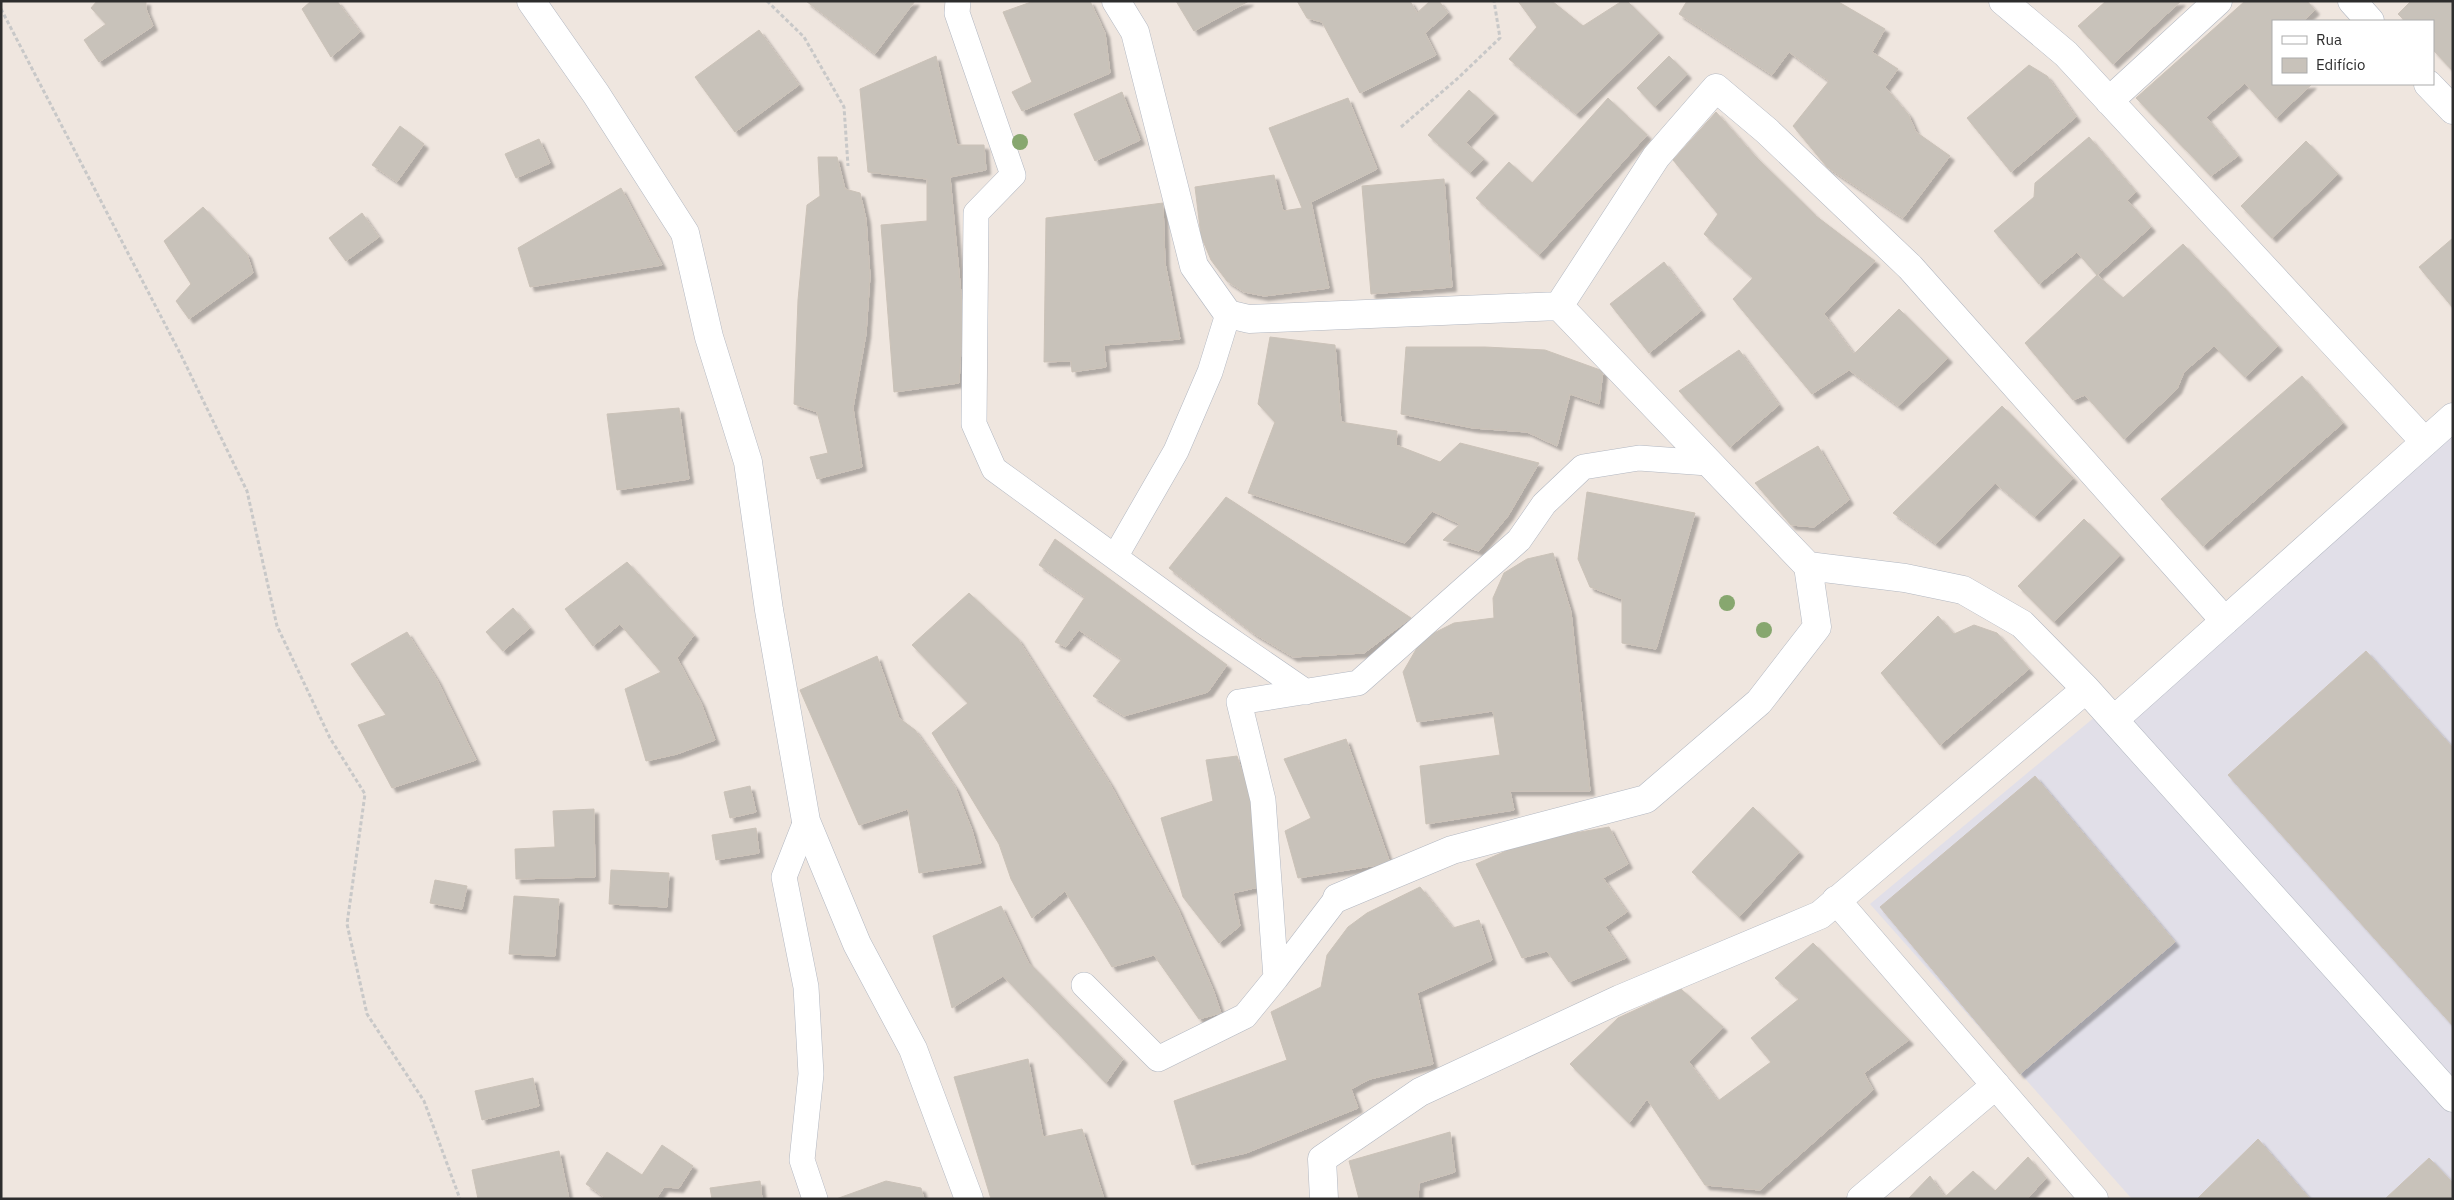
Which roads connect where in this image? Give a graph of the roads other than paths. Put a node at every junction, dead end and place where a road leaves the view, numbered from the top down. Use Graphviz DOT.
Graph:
graph roads {
  1 [pos="531,1"];
  2 [pos="958,1"];
  3 [pos="1116,1"];
  4 [pos="2003,1"];
  5 [pos="2218,1"];
  6 [pos="2352,1"];
  7 [pos="2369,20"];
  8 [pos="2429,85"];
  9 [pos="2109,101"];
  10 [pos="2453,110"];
  11 [pos="1559,306"];
  12 [pos="1228,314"];
  13 [pos="2453,417"];
  14 [pos="2425,442"];
  15 [pos="1708,463"];
  16 [pos="1115,557"];
  17 [pos="1808,566"];
  18 [pos="2225,621"];
  19 [pos="2086,690"];
  20 [pos="1306,692"];
  21 [pos="2115,719"];
  22 [pos="806,821"];
  23 [pos="1337,898"];
  24 [pos="1836,900"];
  25 [pos="1276,978"];
  26 [pos="1084,985"];
  27 [pos="1996,1085"];
  28 [pos="2453,1098"];
  29 [pos="815,1199"];
  30 [pos="969,1199"];
  31 [pos="1324,1199"];
  32 [pos="1861,1199"];
  33 [pos="2094,1199"];
  1 -- 22 [label="street"];
  2 -- 16 [label="lane"];
  3 -- 12 [label="street"];
  4 -- 9 [label="street"];
  5 -- 9 [label="street"];
  6 -- 7 [label="street"];
  8 -- 10 [label="street"];
  9 -- 14 [label="street"];
  11 -- 12 [label="street"];
  11 -- 15 [label="street"];
  11 -- 18 [label="street"];
  12 -- 16 [label="lane"];
  13 -- 14 [label="street"];
  14 -- 18 [label="street"];
  15 -- 17 [label="street"];
  15 -- 20 [label="lane"];
  16 -- 20 [label="lane"];
  17 -- 19 [label="street"];
  17 -- 23 [label="street"];
  18 -- 21 [label="street"];
  19 -- 21 [label="street"];
  19 -- 24 [label="street"];
  20 -- 25 [label="lane"];
  21 -- 28 [label="street"];
  22 -- 29 [label="lane"];
  22 -- 30 [label="street"];
  23 -- 25 [label="lane"];
  24 -- 27 [label="street"];
  24 -- 31 [label="street"];
  25 -- 26 [label="lane"];
  27 -- 32 [label="street"];
  27 -- 33 [label="street"];
}
